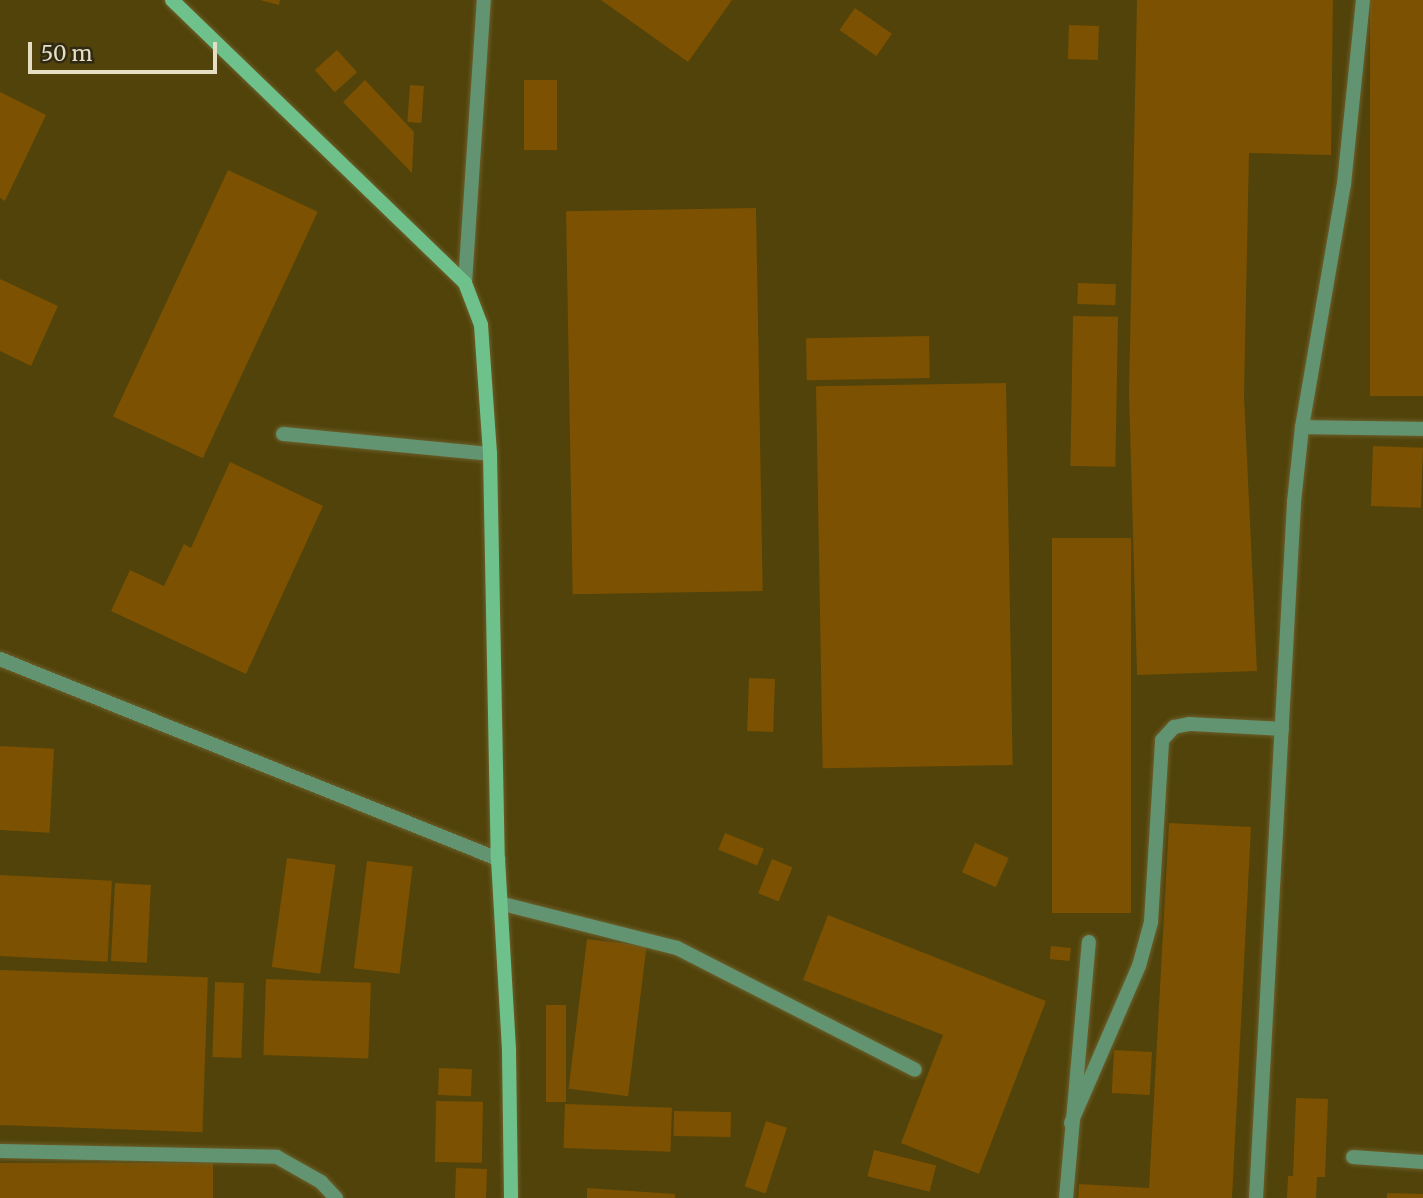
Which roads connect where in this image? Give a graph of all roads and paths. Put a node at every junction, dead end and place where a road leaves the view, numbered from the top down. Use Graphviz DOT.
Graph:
graph roads {
  1 [pos="172,0"];
  2 [pos="484,0"];
  3 [pos="1363,0"];
  4 [pos="465,283"];
  5 [pos="1302,427"];
  6 [pos="1423,429"];
  7 [pos="283,434"];
  8 [pos="490,454"];
  9 [pos="0,659"];
  10 [pos="1282,729"];
  11 [pos="498,859"];
  12 [pos="503,904"];
  13 [pos="1089,942"];
  14 [pos="915,1070"];
  15 [pos="1071,1123"];
  16 [pos="0,1151"];
  17 [pos="1353,1157"];
  18 [pos="1423,1163"];
  19 [pos="336,1198"];
  20 [pos="511,1198"];
  21 [pos="1066,1198"];
  22 [pos="1256,1198"];
  1 -- 4 [label="street"];
  2 -- 4 [label="street"];
  3 -- 5 [label="street"];
  4 -- 8 [label="street"];
  5 -- 6 [label="street"];
  5 -- 10 [label="street"];
  7 -- 8 [label="street"];
  8 -- 11 [label="street"];
  9 -- 11 [label="street"];
  10 -- 15 [label="street"];
  10 -- 22 [label="street"];
  11 -- 12 [label="street"];
  12 -- 14 [label="street"];
  12 -- 20 [label="street"];
  13 -- 15 [label="street"];
  15 -- 21 [label="street"];
  16 -- 19 [label="street"];
  17 -- 18 [label="street"];
}
